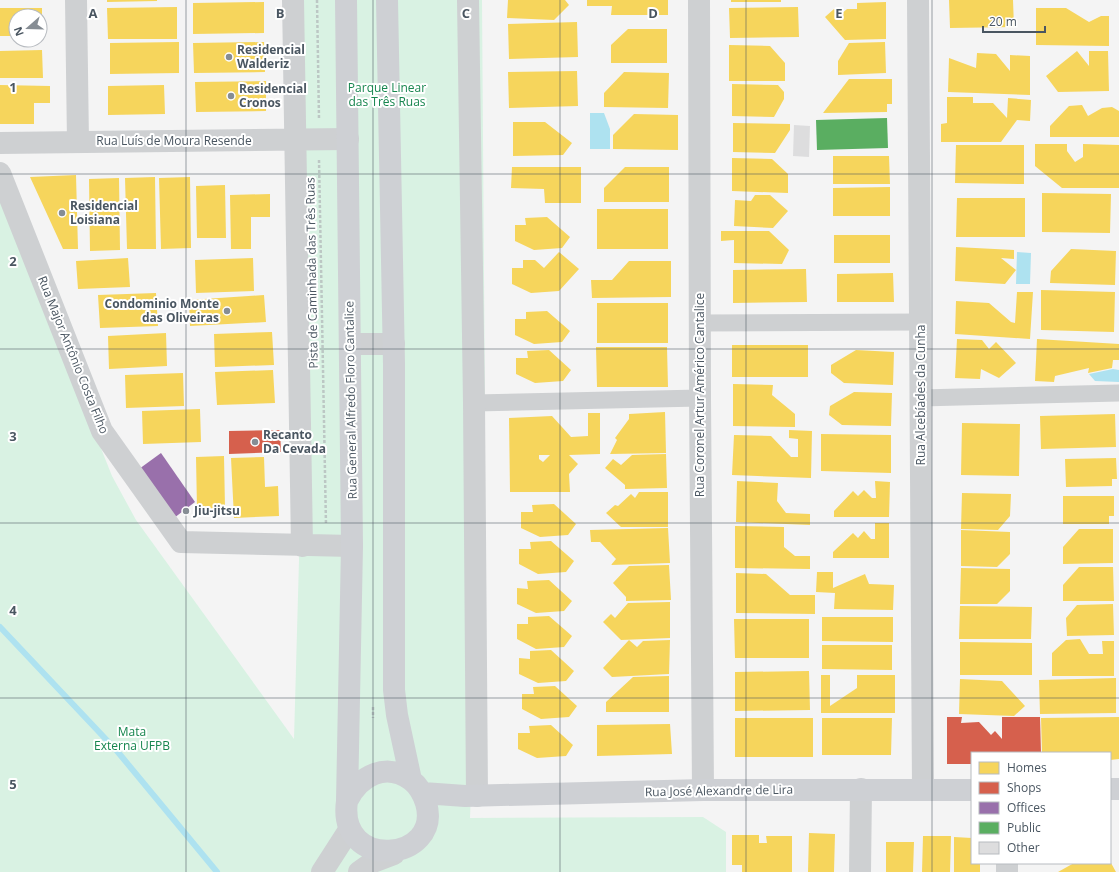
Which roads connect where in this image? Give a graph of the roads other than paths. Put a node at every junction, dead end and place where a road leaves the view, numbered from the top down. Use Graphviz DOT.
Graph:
graph roads {
  1 [pos="76,0"];
  2 [pos="293,0"];
  3 [pos="346,0"];
  4 [pos="387,0"];
  5 [pos="468,0"];
  6 [pos="699,0"];
  7 [pos="918,0"];
  8 [pos="348,139"];
  9 [pos="294,140"];
  10 [pos="78,142"];
  11 [pos="0,143"];
  12 [pos="0,173"];
  13 [pos="920,322"];
  14 [pos="700,323"];
  15 [pos="350,344"];
  16 [pos="394,344"];
  17 [pos="1119,394"];
  18 [pos="700,398"];
  19 [pos="921,398"];
  20 [pos="474,402"];
  21 [pos="302,546"];
  22 [pos="352,546"];
  23 [pos="417,787"];
  24 [pos="861,789"];
  25 [pos="703,790"];
  26 [pos="923,790"];
  27 [pos="971,790"];
  28 [pos="471,796"];
  29 [pos="347,801"];
  30 [pos="349,830"];
  31 [pos="422,833"];
  32 [pos="394,854"];
  33 [pos="322,872"];
  34 [pos="359,872"];
  35 [pos="860,872"];
  1 -- 10 [label="street"];
  2 -- 9 [label="street"];
  3 -- 8 [label="main road, Rua General Alfredo Floro Cantalice"];
  4 -- 16 [label="main road"];
  5 -- 20 [label="street"];
  6 -- 14 [label="street, Rua Coronel Artur Américo Cantalice"];
  7 -- 13 [label="street, Rua Alcebíades da Cunha"];
  8 -- 9 [label="street, Rua Luís de Moura Resende"];
  8 -- 15 [label="main road, Rua General Alfredo Floro Cantalice"];
  9 -- 10 [label="street, Rua Luís de Moura Resende"];
  9 -- 21 [label="street"];
  10 -- 11 [label="street, Rua Luís de Moura Resende"];
  12 -- 21 [label="street, Rua Major Antônio Costa Filho"];
  13 -- 14 [label="street"];
  13 -- 19 [label="street, Rua Alcebíades da Cunha"];
  14 -- 18 [label="street, Rua Coronel Artur Américo Cantalice"];
  15 -- 16 [label="street"];
  15 -- 22 [label="main road, Rua General Alfredo Floro Cantalice"];
  16 -- 23 [label="main road"];
  17 -- 19 [label="street"];
  18 -- 20 [label="street"];
  18 -- 25 [label="street, Rua Coronel Artur Américo Cantalice"];
  19 -- 26 [label="street, Rua Alcebíades da Cunha"];
  20 -- 28 [label="street"];
  21 -- 22 [label="street, Rua Major Antônio Costa Filho"];
  22 -- 29 [label="main road, Rua General Alfredo Floro Cantalice"];
  23 -- 28 [label="main road, Rua José Alexandre de Lira"];
  23 -- 29 [label="main road"];
  23 -- 31 [label="main road"];
  24 -- 25 [label="main road, Rua José Alexandre de Lira"];
  24 -- 26 [label="main road, Rua José Alexandre de Lira"];
  24 -- 35 [label="street"];
  25 -- 28 [label="main road, Rua José Alexandre de Lira"];
  26 -- 27 [label="main road, Rua José Alexandre de Lira"];
  28 -- 31 [label="main road"];
  29 -- 30 [label="main road, Rua General Alfredo Floro Cantalice"];
  30 -- 32 [label="main road"];
  30 -- 33 [label="street"];
  31 -- 32 [label="main road"];
  32 -- 34 [label="street"];
}
